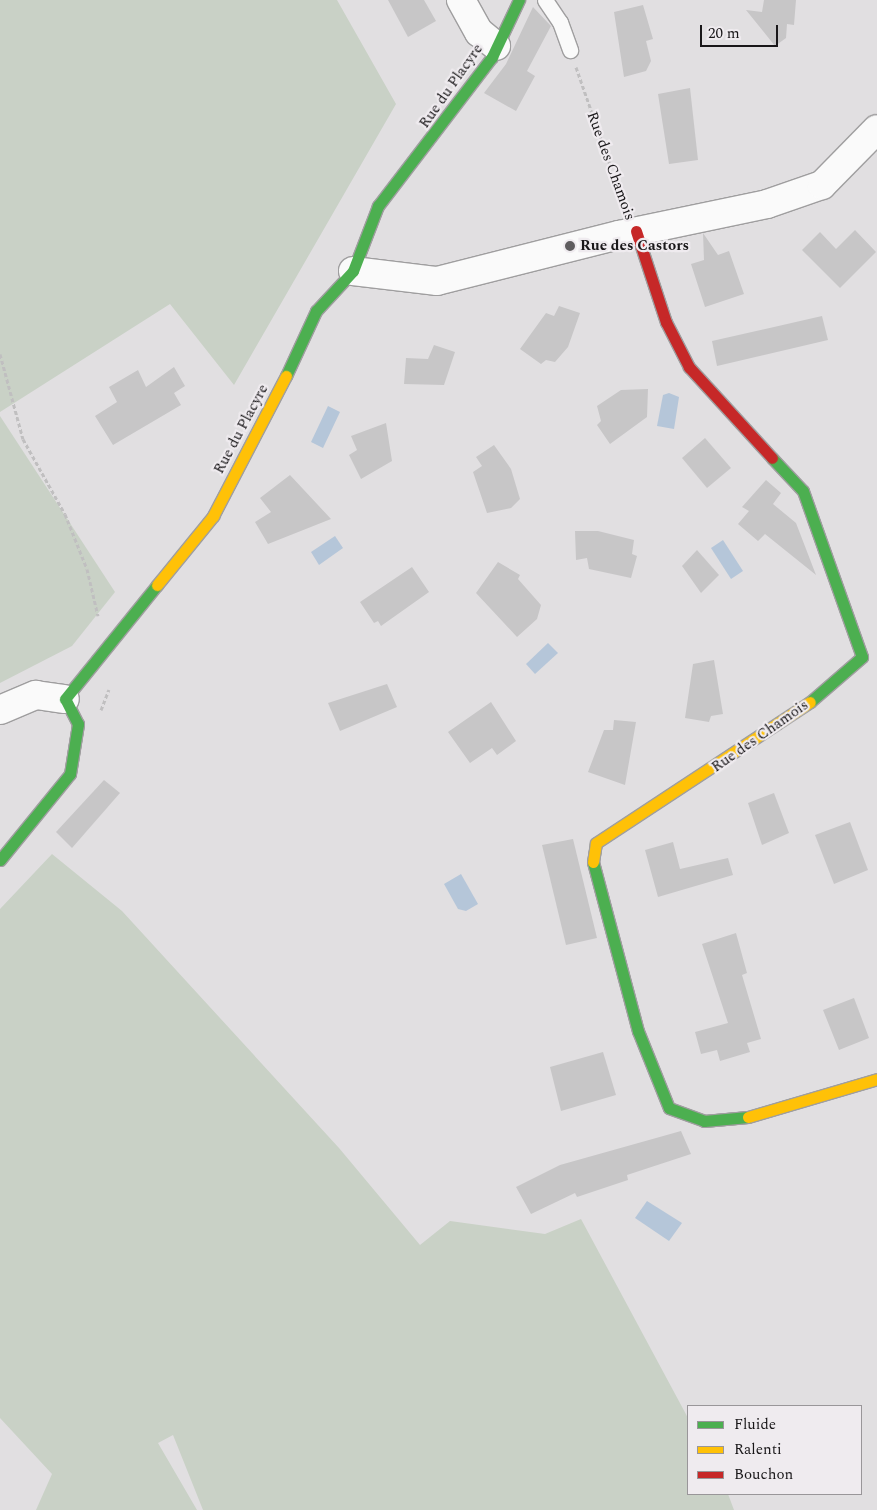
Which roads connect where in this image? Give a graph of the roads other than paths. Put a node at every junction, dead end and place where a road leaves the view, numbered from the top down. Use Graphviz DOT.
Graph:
graph roads {
  1 [pos="462,0"];
  2 [pos="519,0"];
  3 [pos="545,0"];
  4 [pos="496,46"];
  5 [pos="570,50"];
  6 [pos="877,129"];
  7 [pos="636,231"];
  8 [pos="352,271"];
  9 [pos="65,699"];
  10 [pos="0,710"];
  11 [pos="0,860"];
  12 [pos="877,1079"];
  1 -- 4 [label="street"];
  2 -- 4 [label="street, Rue du Placyre"];
  3 -- 5 [label="lane"];
  4 -- 8 [label="street, Rue du Placyre"];
  6 -- 7 [label="street"];
  7 -- 8 [label="street"];
  7 -- 12 [label="street, Rue des Chamois"];
  8 -- 9 [label="street, Rue du Placyre"];
  9 -- 10 [label="street"];
  9 -- 11 [label="street"];
}
